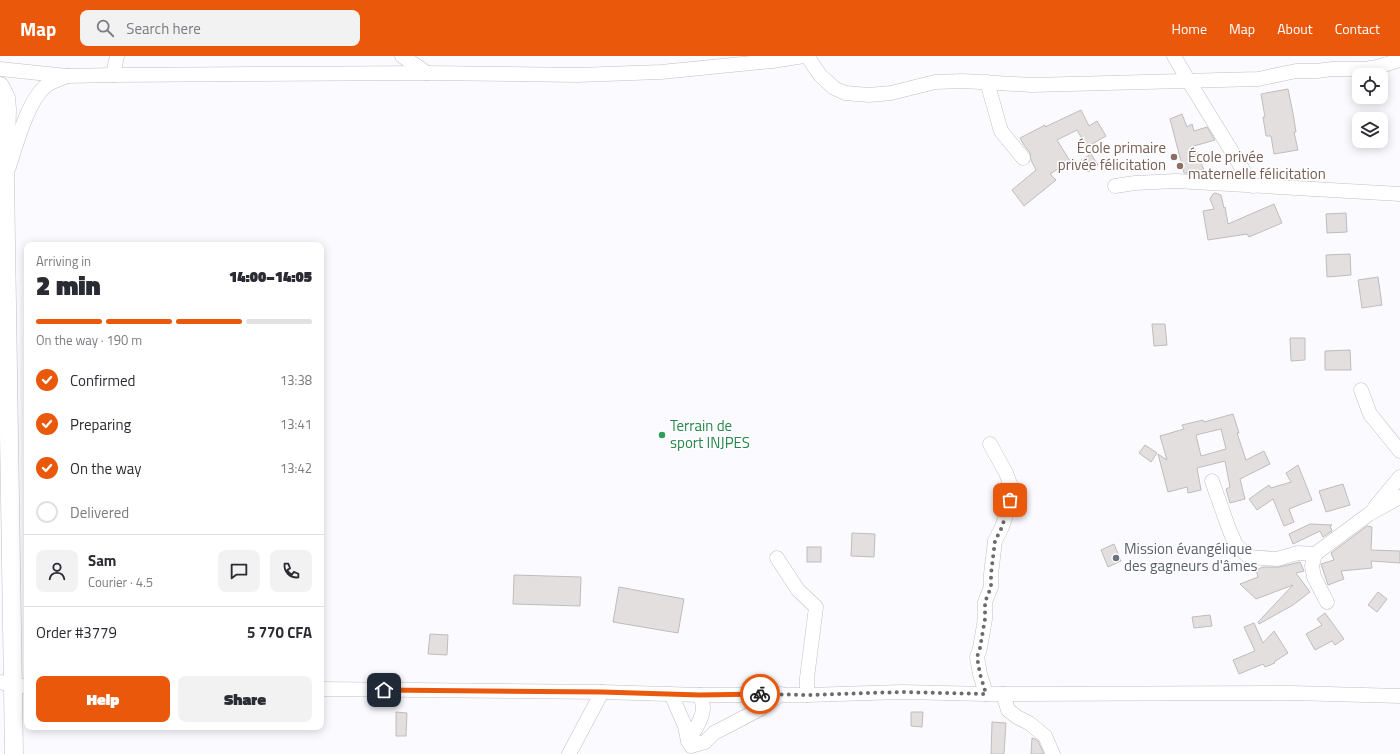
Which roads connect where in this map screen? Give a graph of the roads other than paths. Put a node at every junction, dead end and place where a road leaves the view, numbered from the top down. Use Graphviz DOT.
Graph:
graph roads {
  1 [pos="117,56"];
  2 [pos="402,56"];
  3 [pos="804,56"];
  4 [pos="807,56"];
  5 [pos="1174,56"];
  6 [pos="1400,60"];
  7 [pos="1366,62"];
  8 [pos="0,69"];
  9 [pos="427,73"];
  10 [pos="113,74"];
  11 [pos="67,76"];
  12 [pos="1188,80"];
  13 [pos="987,82"];
  14 [pos="0,86"];
  15 [pos="1023,158"];
  16 [pos="5,176"];
  17 [pos="1115,186"];
  18 [pos="1253,186"];
  19 [pos="1400,194"];
  20 [pos="1361,390"];
  21 [pos="990,444"];
  22 [pos="1400,451"];
  23 [pos="1400,477"];
  24 [pos="1212,481"];
  25 [pos="1400,497"];
  26 [pos="1369,514"];
  27 [pos="1315,554"];
  28 [pos="777,558"];
  29 [pos="1327,602"];
  30 [pos="13,685"];
  31 [pos="324,689"];
  32 [pos="602,692"];
  33 [pos="671,694"];
  34 [pos="782,694"];
  35 [pos="986,694"];
  36 [pos="1002,694"];
  37 [pos="700,695"];
  38 [pos="807,695"];
  39 [pos="1400,696"];
  40 [pos="688,741"];
  41 [pos="14,754"];
  42 [pos="569,754"];
  43 [pos="1053,754"];
  1 -- 10 [label="street"];
  2 -- 9 [label="street"];
  3 -- 9 [label="street"];
  4 -- 13 [label="street"];
  5 -- 12 [label="street"];
  6 -- 7 [label="street"];
  7 -- 12 [label="street"];
  8 -- 11 [label="street"];
  9 -- 10 [label="street"];
  10 -- 11 [label="street"];
  11 -- 16 [label="street"];
  12 -- 13 [label="street"];
  12 -- 18 [label="street"];
  13 -- 15 [label="street"];
  14 -- 16 [label="street"];
  16 -- 30 [label="street"];
  17 -- 18 [label="street"];
  18 -- 19 [label="street"];
  20 -- 22 [label="street"];
  21 -- 35 [label="street"];
  23 -- 26 [label="street"];
  24 -- 27 [label="street"];
  25 -- 26 [label="street"];
  26 -- 27 [label="street"];
  27 -- 29 [label="street"];
  28 -- 38 [label="street"];
  30 -- 41 [label="street"];
  31 -- 32 [label="street"];
  32 -- 33 [label="street"];
  32 -- 42 [label="street"];
  33 -- 37 [label="street"];
  33 -- 40 [label="street"];
  34 -- 37 [label="street"];
  34 -- 38 [label="street"];
  34 -- 40 [label="street"];
  35 -- 36 [label="street"];
  35 -- 38 [label="street"];
  36 -- 39 [label="street"];
  36 -- 43 [label="street"];
  37 -- 40 [label="street"];
}
